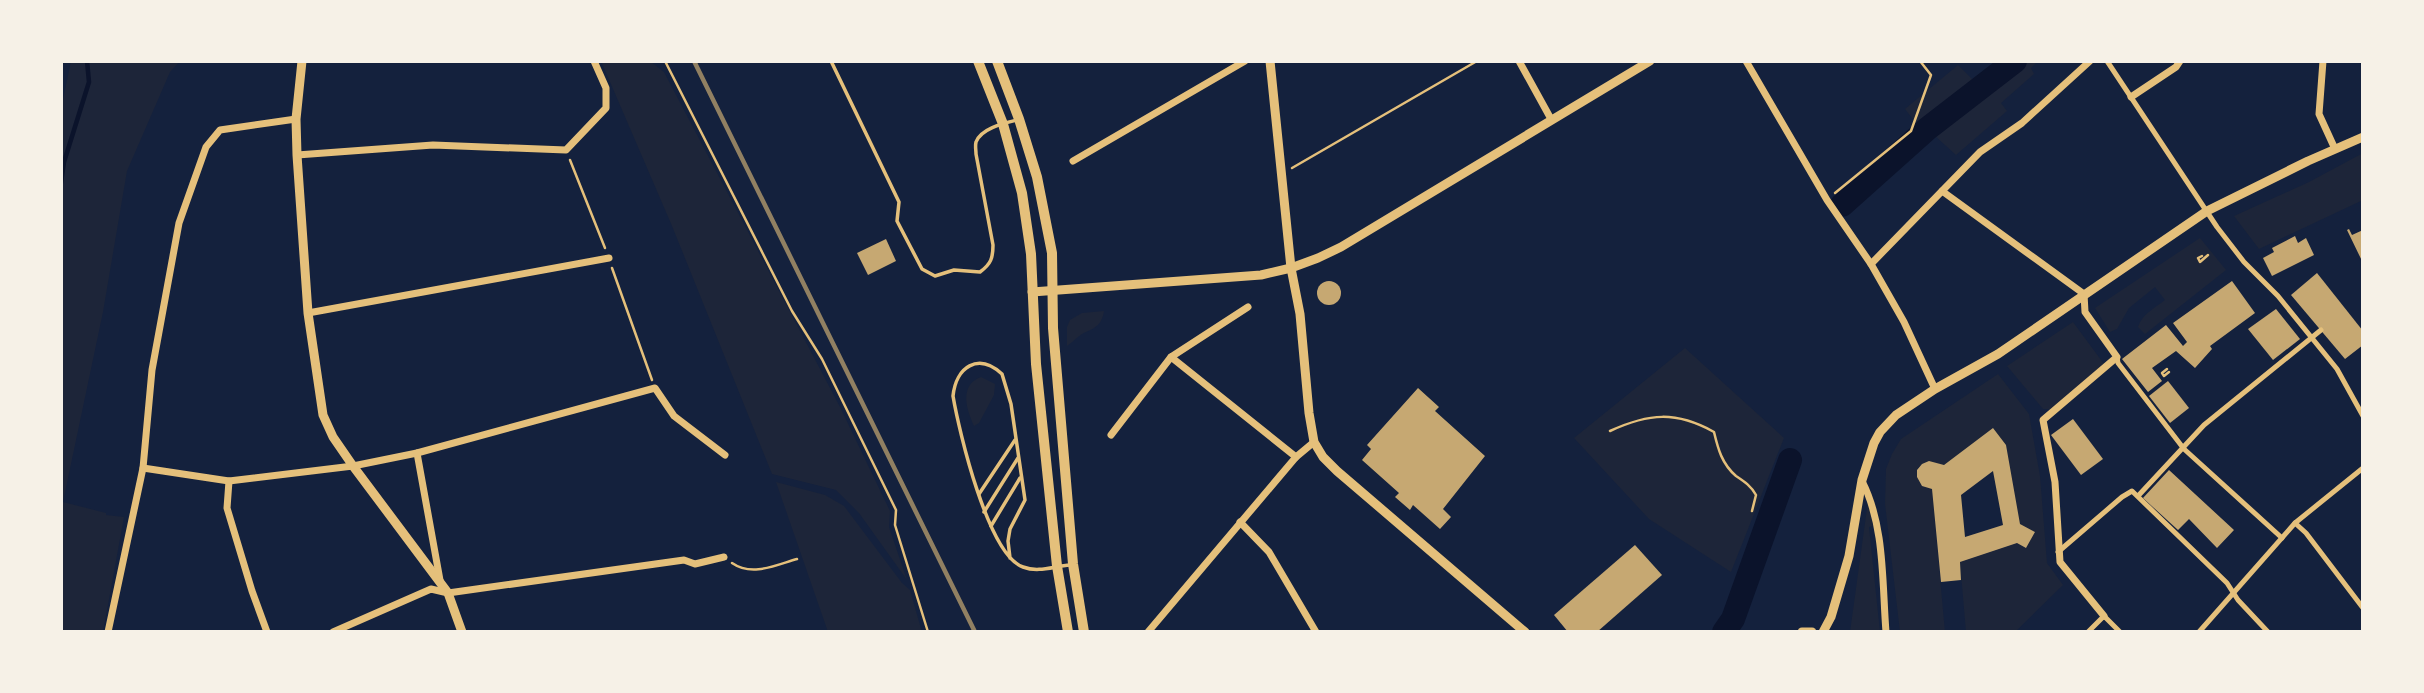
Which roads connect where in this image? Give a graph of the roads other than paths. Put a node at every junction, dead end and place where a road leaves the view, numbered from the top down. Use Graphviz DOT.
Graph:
graph roads {
  1 [pos="302,61"];
  2 [pos="594,61"];
  3 [pos="831,61"];
  4 [pos="978,61"];
  5 [pos="997,61"];
  6 [pos="1245,61"];
  7 [pos="1270,61"];
  8 [pos="1518,61"];
  9 [pos="1650,61"];
  10 [pos="1746,61"];
  11 [pos="2090,61"];
  12 [pos="2107,61"];
  13 [pos="2180,61"];
  14 [pos="2323,61"];
  15 [pos="2131,97"];
  16 [pos="1551,119"];
  17 [pos="296,120"];
  18 [pos="1019,120"];
  19 [pos="1003,124"];
  20 [pos="2363,137"];
  21 [pos="2335,149"];
  22 [pos="298,155"];
  23 [pos="1073,161"];
  24 [pos="1942,191"];
  25 [pos="2207,211"];
  26 [pos="609,258"];
  27 [pos="1871,264"];
  28 [pos="1291,268"];
  29 [pos="1054,290"];
  30 [pos="1032,292"];
  31 [pos="2084,294"];
  32 [pos="1248,307"];
  33 [pos="308,313"];
  34 [pos="2320,330"];
  35 [pos="2311,338"];
  36 [pos="1171,357"];
  37 [pos="2117,358"];
  38 [pos="1936,389"];
  39 [pos="2363,416"];
  40 [pos="1111,435"];
  41 [pos="1016,439"];
  42 [pos="1314,442"];
  43 [pos="2184,449"];
  44 [pos="417,453"];
  45 [pos="725,455"];
  46 [pos="1296,457"];
  47 [pos="1018,458"];
  48 [pos="353,466"];
  49 [pos="144,468"];
  50 [pos="2363,468"];
  51 [pos="1020,478"];
  52 [pos="1862,480"];
  53 [pos="229,481"];
  54 [pos="979,494"];
  55 [pos="2138,496"];
  56 [pos="984,512"];
  57 [pos="1240,522"];
  58 [pos="2295,523"];
  59 [pos="991,526"];
  60 [pos="2282,538"];
  61 [pos="2057,552"];
  62 [pos="724,557"];
  63 [pos="1010,558"];
  64 [pos="1073,565"];
  65 [pos="1057,566"];
  66 [pos="444,589"];
  67 [pos="2233,593"];
  68 [pos="2363,607"];
  69 [pos="2104,617"];
  70 [pos="108,632"];
  71 [pos="267,632"];
  72 [pos="332,632"];
  73 [pos="462,632"];
  74 [pos="1068,632"];
  75 [pos="1084,632"];
  76 [pos="1148,632"];
  77 [pos="1316,632"];
  78 [pos="1525,632"];
  79 [pos="1802,632"];
  80 [pos="1812,632"];
  81 [pos="1823,632"];
  82 [pos="1886,632"];
  83 [pos="2088,632"];
  84 [pos="2120,632"];
  85 [pos="2199,632"];
  86 [pos="2268,632"];
  1 -- 17 [label="street"];
  2 -- 22 [label="street"];
  3 -- 19 [label="lane"];
  4 -- 19 [label="main road"];
  5 -- 18 [label="main road"];
  6 -- 23 [label="street"];
  7 -- 28 [label="street"];
  8 -- 16 [label="street"];
  9 -- 16 [label="street"];
  10 -- 27 [label="street"];
  11 -- 24 [label="street"];
  12 -- 15 [label="street"];
  13 -- 15 [label="street"];
  14 -- 21 [label="street"];
  15 -- 25 [label="street"];
  16 -- 28 [label="street"];
  17 -- 22 [label="street"];
  17 -- 49 [label="street"];
  18 -- 19 [label="lane"];
  18 -- 29 [label="main road"];
  19 -- 30 [label="main road"];
  20 -- 21 [label="street"];
  21 -- 25 [label="street"];
  22 -- 33 [label="street"];
  24 -- 27 [label="street"];
  24 -- 31 [label="street"];
  25 -- 31 [label="street"];
  25 -- 35 [label="street"];
  26 -- 33 [label="street"];
  27 -- 38 [label="street"];
  28 -- 29 [label="street"];
  28 -- 42 [label="street"];
  29 -- 30 [label="street"];
  29 -- 64 [label="main road"];
  30 -- 65 [label="main road"];
  31 -- 37 [label="street"];
  31 -- 38 [label="street"];
  32 -- 36 [label="street"];
  33 -- 48 [label="street"];
  34 -- 35 [label="street"];
  35 -- 39 [label="street"];
  35 -- 43 [label="street"];
  36 -- 40 [label="street"];
  36 -- 46 [label="street"];
  37 -- 43 [label="street"];
  37 -- 61 [label="street"];
  38 -- 52 [label="street"];
  41 -- 47 [label="lane"];
  41 -- 54 [label="lane"];
  41 -- 54 [label="lane"];
  42 -- 46 [label="street"];
  42 -- 78 [label="street"];
  43 -- 55 [label="street"];
  43 -- 60 [label="street"];
  44 -- 45 [label="street"];
  44 -- 48 [label="street"];
  44 -- 66 [label="street"];
  46 -- 57 [label="street"];
  47 -- 51 [label="lane"];
  47 -- 56 [label="lane"];
  48 -- 53 [label="street"];
  48 -- 66 [label="street"];
  49 -- 53 [label="street"];
  49 -- 70 [label="street"];
  50 -- 58 [label="street"];
  51 -- 59 [label="lane"];
  51 -- 63 [label="lane"];
  52 -- 81 [label="street"];
  52 -- 82 [label="street"];
  53 -- 71 [label="street"];
  54 -- 56 [label="lane"];
  55 -- 61 [label="street"];
  55 -- 67 [label="street"];
  56 -- 59 [label="lane"];
  57 -- 76 [label="street"];
  57 -- 77 [label="street"];
  58 -- 60 [label="street"];
  58 -- 68 [label="street"];
  59 -- 63 [label="lane"];
  60 -- 67 [label="street"];
  61 -- 69 [label="street"];
  62 -- 66 [label="street"];
  63 -- 65 [label="lane"];
  64 -- 65 [label="lane"];
  64 -- 75 [label="main road"];
  65 -- 74 [label="main road"];
  66 -- 72 [label="street"];
  66 -- 73 [label="street"];
  67 -- 85 [label="street"];
  67 -- 86 [label="street"];
  69 -- 83 [label="street"];
  69 -- 84 [label="street"];
  79 -- 80 [label="street"];
}
